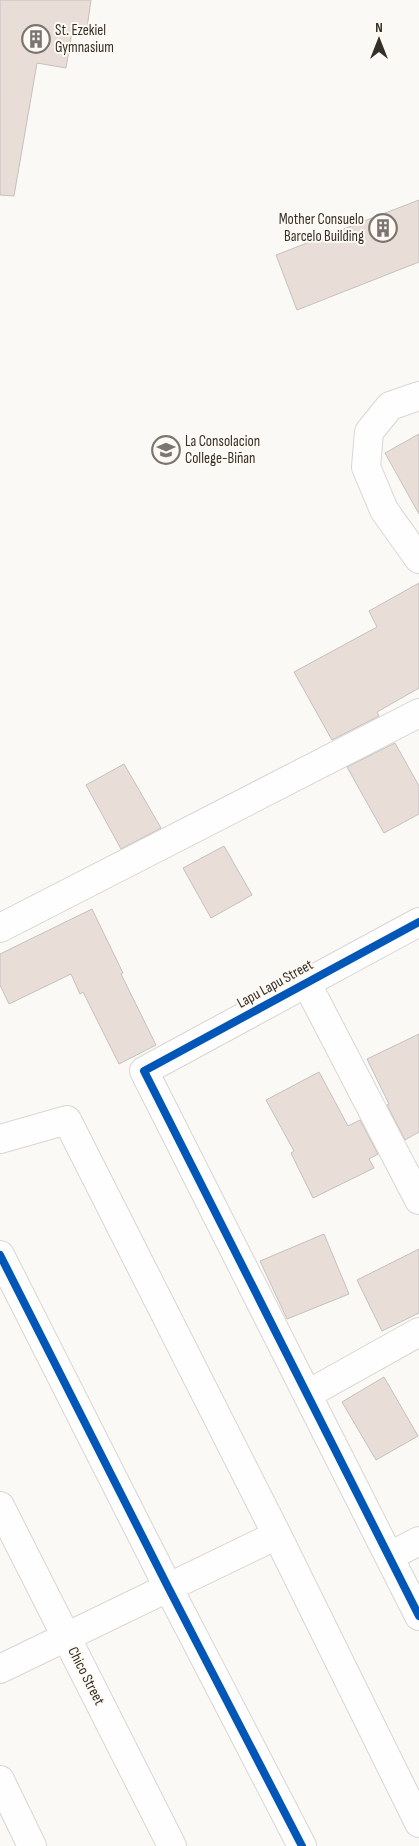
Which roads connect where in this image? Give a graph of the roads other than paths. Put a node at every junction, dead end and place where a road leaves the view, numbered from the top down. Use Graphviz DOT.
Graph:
graph roads {
  1 [pos="419,396"];
  2 [pos="419,559"];
  3 [pos="419,713"];
  4 [pos="419,922"];
  5 [pos="0,928"];
  6 [pos="306,982"];
  7 [pos="0,1139"];
  8 [pos="419,1200"];
  9 [pos="0,1254"];
  10 [pos="419,1332"];
  11 [pos="308,1394"];
  12 [pos="0,1506"];
  13 [pos="277,1535"];
  14 [pos="419,1541"];
  15 [pos="390,1556"];
  16 [pos="168,1587"];
  17 [pos="419,1616"];
  18 [pos="66,1636"];
  19 [pos="0,1669"];
  20 [pos="0,1780"];
  21 [pos="418,1819"];
  22 [pos="32,1846"];
  23 [pos="172,1846"];
  24 [pos="302,1846"];
  1 -- 2 [label="street"];
  3 -- 5 [label="street"];
  4 -- 6 [label="street, Lapu Lapu Street"];
  6 -- 8 [label="street"];
  6 -- 11 [label="street, Lapu Lapu Street"];
  7 -- 13 [label="street"];
  9 -- 16 [label="street"];
  10 -- 11 [label="street"];
  11 -- 15 [label="street"];
  12 -- 18 [label="street, Chico Street"];
  13 -- 16 [label="street"];
  13 -- 21 [label="street"];
  14 -- 15 [label="street"];
  15 -- 17 [label="street"];
  16 -- 18 [label="street"];
  16 -- 24 [label="street"];
  18 -- 19 [label="street"];
  18 -- 23 [label="street, Chico Street"];
  20 -- 22 [label="street"];
}
